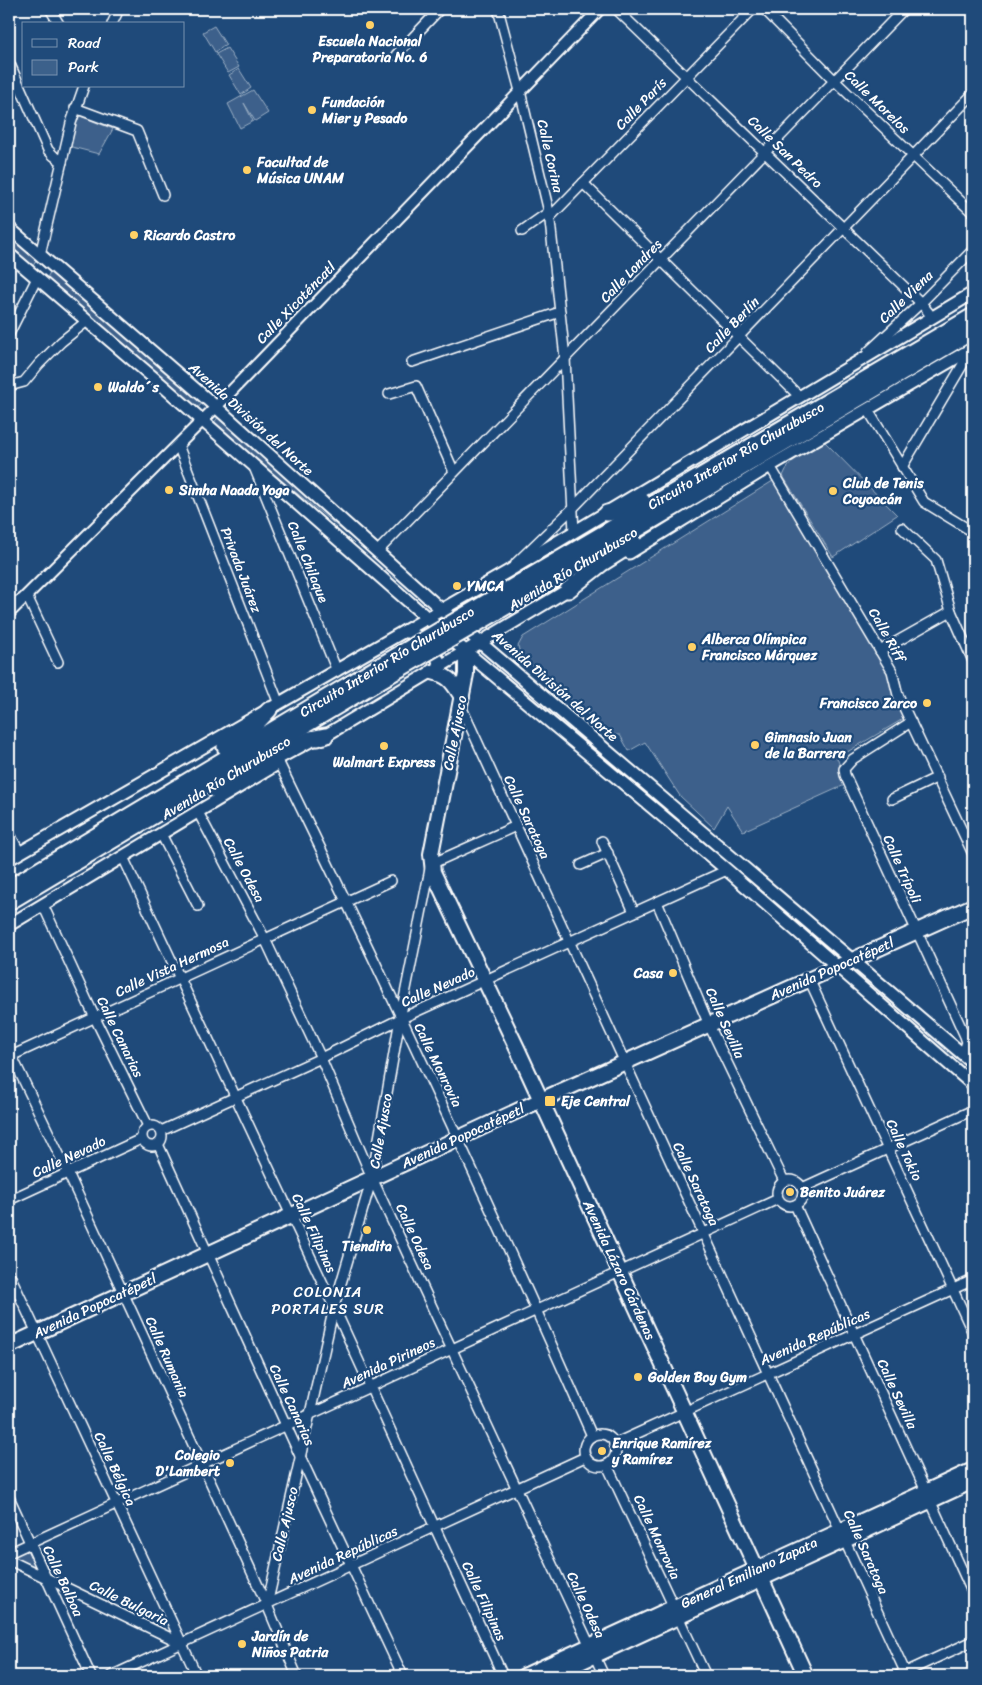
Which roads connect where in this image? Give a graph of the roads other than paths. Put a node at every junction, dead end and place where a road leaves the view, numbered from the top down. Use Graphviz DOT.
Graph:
graph roads {
  1 [pos="50,9"];
  2 [pos="119,9"];
  3 [pos="440,9"];
  4 [pos="498,9"];
  5 [pos="600,9"];
  6 [pos="616,9"];
  7 [pos="753,9"];
  8 [pos="764,9"];
  9 [pos="904,9"];
  10 [pos="58,22"];
  11 [pos="113,22"];
  12 [pos="396,55"];
  13 [pos="9,62"];
  14 [pos="687,77"];
  15 [pos="835,80"];
  16 [pos="83,88"];
  17 [pos="520,91"];
  18 [pos="973,94"];
  19 [pos="76,108"];
  20 [pos="766,152"];
  21 [pos="913,157"];
  22 [pos="62,162"];
  23 [pos="583,183"];
  24 [pos="164,195"];
  25 [pos="973,213"];
  26 [pos="549,215"];
  27 [pos="9,228"];
  28 [pos="844,228"];
  29 [pos="522,231"];
  30 [pos="973,250"];
  31 [pos="9,254"];
  32 [pos="40,255"];
  33 [pos="660,260"];
  34 [pos="37,278"];
  35 [pos="973,293"];
  36 [pos="921,303"];
  37 [pos="556,313"];
  38 [pos="973,316"];
  39 [pos="932,317"];
  40 [pos="87,321"];
  41 [pos="973,331"];
  42 [pos="9,334"];
  43 [pos="739,338"];
  44 [pos="972,349"];
  45 [pos="565,358"];
  46 [pos="412,362"];
  47 [pos="856,363"];
  48 [pos="9,386"];
  49 [pos="388,394"];
  50 [pos="800,397"];
  51 [pos="216,407"];
  52 [pos="868,410"];
  53 [pos="202,421"];
  54 [pos="178,445"];
  55 [pos="745,450"];
  56 [pos="253,464"];
  57 [pos="770,466"];
  58 [pos="902,467"];
  59 [pos="454,472"];
  60 [pos="687,500"];
  61 [pos="572,509"];
  62 [pos="607,513"];
  63 [pos="902,528"];
  64 [pos="574,532"];
  65 [pos="973,532"];
  66 [pos="377,552"];
  67 [pos="506,572"];
  68 [pos="489,582"];
  69 [pos="478,589"];
  70 [pos="523,589"];
  71 [pos="568,590"];
  72 [pos="488,596"];
  73 [pos="24,598"];
  74 [pos="9,603"];
  75 [pos="442,610"];
  76 [pos="951,611"];
  77 [pos="9,613"];
  78 [pos="500,614"];
  79 [pos="428,618"];
  80 [pos="517,621"];
  81 [pos="405,631"];
  82 [pos="499,632"];
  83 [pos="481,642"];
  84 [pos="880,651"];
  85 [pos="466,652"];
  86 [pos="973,661"];
  87 [pos="58,662"];
  88 [pos="337,671"];
  89 [pos="434,671"];
  90 [pos="371,678"];
  91 [pos="461,701"];
  92 [pos="274,707"];
  93 [pos="911,722"];
  94 [pos="325,736"];
  95 [pos="279,764"];
  96 [pos="938,777"];
  97 [pos="160,798"];
  98 [pos="892,798"];
  99 [pos="198,812"];
  100 [pos="516,826"];
  101 [pos="9,833"];
  102 [pos="125,833"];
  103 [pos="161,834"];
  104 [pos="602,841"];
  105 [pos="20,853"];
  106 [pos="608,853"];
  107 [pos="973,854"];
  108 [pos="123,857"];
  109 [pos="9,859"];
  110 [pos="431,864"];
  111 [pos="581,865"];
  112 [pos="727,870"];
  113 [pos="391,881"];
  114 [pos="9,888"];
  115 [pos="9,902"];
  116 [pos="347,902"];
  117 [pos="657,902"];
  118 [pos="43,904"];
  119 [pos="198,906"];
  120 [pos="973,906"];
  121 [pos="634,912"];
  122 [pos="786,922"];
  123 [pos="9,925"];
  124 [pos="916,932"];
  125 [pos="265,939"];
  126 [pos="827,939"];
  127 [pos="570,942"];
  128 [pos="853,960"];
  129 [pos="837,967"];
  130 [pos="180,979"];
  131 [pos="485,980"];
  132 [pos="809,980"];
  133 [pos="95,1018"];
  134 [pos="400,1019"];
  135 [pos="709,1024"];
  136 [pos="10,1054"];
  137 [pos="962,1054"];
  138 [pos="321,1058"];
  139 [pos="625,1062"];
  140 [pos="973,1063"];
  141 [pos="973,1085"];
  142 [pos="236,1097"];
  143 [pos="541,1100"];
  144 [pos="973,1110"];
  145 [pos="148,1126"];
  146 [pos="160,1131"];
  147 [pos="142,1139"];
  148 [pos="458,1139"];
  149 [pos="158,1144"];
  150 [pos="889,1148"];
  151 [pos="68,1172"];
  152 [pos="372,1178"];
  153 [pos="784,1181"];
  154 [pos="802,1188"];
  155 [pos="778,1199"];
  156 [pos="9,1200"];
  157 [pos="795,1205"];
  158 [pos="291,1216"];
  159 [pos="703,1233"];
  160 [pos="208,1254"];
  161 [pos="620,1272"];
  162 [pos="9,1273"];
  163 [pos="973,1280"];
  164 [pos="953,1289"];
  165 [pos="123,1293"];
  166 [pos="334,1307"];
  167 [pos="537,1310"];
  168 [pos="36,1333"];
  169 [pos="973,1333"];
  170 [pos="854,1335"];
  171 [pos="9,1346"];
  172 [pos="452,1349"];
  173 [pos="768,1373"];
  174 [pos="370,1386"];
  175 [pos="685,1413"];
  176 [pos="310,1414"];
  177 [pos="286,1425"];
  178 [pos="592,1436"];
  179 [pos="614,1444"];
  180 [pos="300,1456"];
  181 [pos="585,1457"];
  182 [pos="201,1464"];
  183 [pos="607,1465"];
  184 [pos="973,1470"];
  185 [pos="973,1481"];
  186 [pos="517,1489"];
  187 [pos="929,1496"];
  188 [pos="9,1498"];
  189 [pos="115,1504"];
  190 [pos="435,1527"];
  191 [pos="843,1536"];
  192 [pos="30,1543"];
  193 [pos="9,1553"];
  194 [pos="9,1560"];
  195 [pos="352,1566"];
  196 [pos="759,1574"];
  197 [pos="47,1579"];
  198 [pos="973,1594"];
  199 [pos="267,1605"];
  200 [pos="677,1612"];
  201 [pos="973,1641"];
  202 [pos="183,1644"];
  203 [pos="592,1651"];
  204 [pos="903,1675"];
  205 [pos="91,1676"];
  206 [pos="111,1676"];
  207 [pos="197,1676"];
  208 [pos="297,1676"];
  209 [pos="402,1676"];
  210 [pos="503,1676"];
  211 [pos="524,1676"];
  212 [pos="550,1676"];
  213 [pos="604,1676"];
  214 [pos="706,1676"];
  215 [pos="806,1676"];
  1 -- 10 [label="street"];
  2 -- 11 [label="street"];
  3 -- 12 [label="street"];
  4 -- 17 [label="street, Calle Corina"];
  5 -- 17 [label="street, Calle Xicoténcatl"];
  6 -- 14 [label="street, Calle San Pedro"];
  7 -- 14 [label="street, Calle París"];
  8 -- 15 [label="street, Calle Morelos"];
  9 -- 15 [label="street, Calle Londres"];
  13 -- 22 [label="street"];
  14 -- 20 [label="street, Calle San Pedro"];
  14 -- 23 [label="street, Calle París"];
  15 -- 20 [label="street, Calle Londres"];
  15 -- 21 [label="street, Calle Morelos"];
  16 -- 19 [label="street"];
  17 -- 26 [label="street, Calle Corina"];
  17 -- 51 [label="street, Calle Xicoténcatl"];
  18 -- 21 [label="street, Calle Berlín"];
  19 -- 22 [label="street"];
  19 -- 24 [label="street"];
  20 -- 28 [label="street, Calle San Pedro"];
  20 -- 33 [label="street, Calle Londres"];
  21 -- 25 [label="street, Calle Morelos"];
  21 -- 28 [label="street, Calle Berlín"];
  22 -- 32 [label="street"];
  23 -- 26 [label="street, Calle París"];
  23 -- 33 [label="street"];
  26 -- 29 [label="street, Calle París"];
  26 -- 37 [label="street, Calle Corina"];
  27 -- 32 [label="main road, Avenida División del Norte"];
  28 -- 36 [label="street, Calle San Pedro"];
  28 -- 43 [label="street, Calle Berlín"];
  30 -- 36 [label="street, Calle Viena"];
  31 -- 34 [label="main road"];
  32 -- 51 [label="main road, Avenida División del Norte"];
  33 -- 43 [label="street"];
  33 -- 45 [label="street, Calle Londres"];
  34 -- 40 [label="main road"];
  34 -- 42 [label="street"];
  35 -- 39 [label="main road"];
  36 -- 39 [label="street, Calle San Pedro"];
  36 -- 47 [label="street, Calle Viena"];
  37 -- 45 [label="street, Calle Corina"];
  37 -- 46 [label="street"];
  38 -- 55 [label="highway, Circuito Interior Río Churubusco"];
  39 -- 47 [label="main road"];
  40 -- 48 [label="street"];
  40 -- 53 [label="main road"];
  41 -- 60 [label="highway, Circuito Interior Río Churubusco"];
  43 -- 50 [label="street"];
  43 -- 61 [label="street, Calle Berlín"];
  44 -- 52 [label="main road, Avenida Río Churubusco"];
  44 -- 58 [label="street"];
  45 -- 59 [label="street, Calle Londres"];
  45 -- 61 [label="street, Calle Corina"];
  47 -- 50 [label="main road"];
  49 -- 59 [label="street"];
  50 -- 62 [label="main road"];
  51 -- 53 [label="street, Calle Xicoténcatl"];
  51 -- 66 [label="main road, Avenida División del Norte"];
  52 -- 57 [label="main road, Avenida Río Churubusco"];
  52 -- 58 [label="street"];
  53 -- 54 [label="street, Calle Xicoténcatl"];
  53 -- 56 [label="main road"];
  54 -- 73 [label="street, Calle Xicoténcatl"];
  54 -- 92 [label="street, Privada Juárez"];
  55 -- 62 [label="highway"];
  55 -- 70 [label="highway, Circuito Interior Río Churubusco"];
  56 -- 79 [label="main road"];
  56 -- 88 [label="street, Calle Chilaque"];
  57 -- 71 [label="main road, Avenida Río Churubusco"];
  57 -- 84 [label="street, Calle Riff"];
  58 -- 65 [label="street"];
  59 -- 66 [label="street, Calle Londres"];
  60 -- 70 [label="highway, Circuito Interior Río Churubusco"];
  60 -- 71 [label="highway"];
  61 -- 64 [label="street, Calle Corina"];
  61 -- 67 [label="street, Calle Berlín"];
  62 -- 64 [label="main road"];
  63 -- 76 [label="street"];
  64 -- 67 [label="main road"];
  66 -- 75 [label="main road, Avenida División del Norte"];
  67 -- 68 [label="main road"];
  68 -- 69 [label="main road"];
  68 -- 72 [label="main road"];
  69 -- 72 [label="main road"];
  69 -- 75 [label="main road"];
  70 -- 90 [label="highway, Circuito Interior Río Churubusco, bridge"];
  71 -- 80 [label="main road, Avenida Río Churubusco"];
  72 -- 78 [label="main road"];
  73 -- 74 [label="street"];
  73 -- 77 [label="street, Calle Xicoténcatl"];
  73 -- 87 [label="street"];
  75 -- 79 [label="main road"];
  75 -- 83 [label="main road, Avenida División del Norte"];
  76 -- 84 [label="street"];
  76 -- 86 [label="street"];
  78 -- 80 [label="main road"];
  78 -- 82 [label="main road"];
  79 -- 81 [label="main road"];
  79 -- 85 [label="main road"];
  80 -- 82 [label="main road, Avenida Río Churubusco"];
  81 -- 88 [label="main road"];
  81 -- 89 [label="main road"];
  82 -- 83 [label="main road, Avenida Río Churubusco"];
  83 -- 85 [label="main road, Avenida Río Churubusco"];
  83 -- 126 [label="main road, Avenida División del Norte"];
  84 -- 93 [label="street, Calle Riff"];
  85 -- 89 [label="main road, Avenida Río Churubusco"];
  85 -- 91 [label="main road, Calle Ajusco"];
  85 -- 112 [label="main road"];
  88 -- 92 [label="main road"];
  89 -- 91 [label="main road"];
  89 -- 94 [label="main road, Avenida Río Churubusco"];
  90 -- 97 [label="highway, Circuito Interior Río Churubusco"];
  90 -- 102 [label="highway, Circuito Interior Río Churubusco"];
  91 -- 100 [label="street, Calle Saratoga"];
  91 -- 110 [label="main road, Calle Ajusco"];
  92 -- 97 [label="highway"];
  92 -- 105 [label="main road"];
  93 -- 96 [label="street, Calle Riff"];
  93 -- 124 [label="street, Calle Trípoli"];
  94 -- 95 [label="main road, Avenida Río Churubusco"];
  94 -- 102 [label="highway"];
  95 -- 99 [label="main road, Avenida Río Churubusco"];
  95 -- 116 [label="street, Calle Monrovia"];
  96 -- 98 [label="street"];
  96 -- 107 [label="street, Calle Riff"];
  97 -- 114 [label="highway, Circuito Interior Río Churubusco"];
  99 -- 103 [label="main road, Avenida Río Churubusco"];
  99 -- 125 [label="street, Calle Odesa"];
  100 -- 110 [label="street"];
  100 -- 127 [label="street, Calle Saratoga"];
  101 -- 105 [label="street"];
  102 -- 115 [label="highway, Circuito Interior Río Churubusco"];
  103 -- 108 [label="main road, Avenida Río Churubusco"];
  103 -- 119 [label="street"];
  104 -- 106 [label="street"];
  105 -- 109 [label="main road"];
  106 -- 111 [label="street"];
  106 -- 121 [label="street"];
  108 -- 118 [label="main road, Avenida Río Churubusco"];
  108 -- 130 [label="street, Calle Filipinas"];
  110 -- 131 [label="main road, Avenida Lázaro Cárdenas"];
  110 -- 134 [label="street, Calle Ajusco"];
  112 -- 117 [label="street, Calle Nevado"];
  112 -- 122 [label="main road"];
  113 -- 116 [label="street, Calle Vista Hermosa"];
  116 -- 125 [label="street, Calle Vista Hermosa"];
  116 -- 134 [label="street, Calle Monrovia"];
  117 -- 121 [label="street, Calle Nevado"];
  117 -- 135 [label="street, Calle Sevilla"];
  118 -- 123 [label="main road, Avenida Río Churubusco"];
  118 -- 133 [label="street, Calle Canarias"];
  120 -- 124 [label="main road, Avenida Popocatépetl"];
  121 -- 127 [label="street, Calle Nevado"];
  122 -- 126 [label="main road"];
  122 -- 129 [label="main road"];
  124 -- 128 [label="main road, Avenida Popocatépetl"];
  124 -- 137 [label="street, Calle Trípoli"];
  125 -- 130 [label="street, Calle Vista Hermosa"];
  125 -- 138 [label="street, Calle Odesa"];
  126 -- 128 [label="main road, Avenida División del Norte"];
  127 -- 131 [label="street, Calle Nevado"];
  127 -- 139 [label="street, Calle Saratoga"];
  128 -- 129 [label="main road, Avenida Popocatépetl"];
  128 -- 137 [label="main road, Avenida División del Norte"];
  129 -- 132 [label="main road, Avenida Popocatépetl"];
  129 -- 141 [label="main road"];
  130 -- 133 [label="street, Calle Vista Hermosa"];
  130 -- 142 [label="street, Calle Filipinas"];
  131 -- 134 [label="street, Calle Nevado"];
  131 -- 143 [label="main road, Avenida Lázaro Cárdenas"];
  132 -- 135 [label="main road, Avenida Popocatépetl"];
  132 -- 150 [label="street, Calle Tokio"];
  133 -- 136 [label="street, Calle Vista Hermosa"];
  133 -- 145 [label="street, Calle Canarias"];
  134 -- 138 [label="street, Calle Nevado"];
  134 -- 148 [label="street, Calle Monrovia"];
  134 -- 152 [label="street, Calle Ajusco"];
  135 -- 139 [label="main road, Avenida Popocatépetl"];
  135 -- 153 [label="street, Calle Sevilla"];
  136 -- 151 [label="street, Calle Rumania"];
  137 -- 140 [label="main road, Avenida División del Norte"];
  138 -- 142 [label="street, Calle Nevado"];
  138 -- 152 [label="street, Calle Odesa"];
  139 -- 143 [label="main road, Avenida Popocatépetl"];
  139 -- 159 [label="street, Calle Saratoga"];
  142 -- 146 [label="street, Calle Nevado"];
  142 -- 158 [label="street, Calle Filipinas"];
  143 -- 148 [label="main road, Avenida Popocatépetl"];
  143 -- 161 [label="main road, Avenida Lázaro Cárdenas"];
  144 -- 150 [label="street"];
  145 -- 146 [label="street"];
  145 -- 147 [label="street"];
  146 -- 149 [label="street"];
  147 -- 149 [label="street"];
  147 -- 151 [label="street, Calle Nevado"];
  148 -- 152 [label="main road, Avenida Popocatépetl"];
  148 -- 167 [label="street, Calle Monrovia"];
  149 -- 160 [label="street, Calle Canarias"];
  150 -- 154 [label="street"];
  150 -- 164 [label="street, Calle Tokio"];
  151 -- 156 [label="street, Calle Nevado"];
  151 -- 165 [label="street, Calle Rumania"];
  152 -- 158 [label="main road, Avenida Popocatépetl"];
  152 -- 166 [label="street, Calle Ajusco"];
  152 -- 172 [label="street, Calle Odesa"];
  153 -- 154 [label="street"];
  153 -- 155 [label="street"];
  154 -- 157 [label="street"];
  155 -- 157 [label="street"];
  155 -- 159 [label="street, Avenida Pirineos"];
  157 -- 170 [label="street, Calle Sevilla"];
  158 -- 160 [label="main road, Avenida Popocatépetl"];
  158 -- 166 [label="street, Calle Filipinas"];
  159 -- 161 [label="street, Avenida Pirineos"];
  159 -- 173 [label="street, Calle Saratoga"];
  160 -- 165 [label="main road, Avenida Popocatépetl"];
  160 -- 177 [label="street, Calle Canarias"];
  161 -- 167 [label="street, Avenida Pirineos"];
  161 -- 175 [label="main road, Avenida Lázaro Cárdenas"];
  162 -- 168 [label="street, Calle Bélgica"];
  163 -- 164 [label="street, Avenida Repúblicas"];
  164 -- 169 [label="street, Calle Tokio"];
  164 -- 170 [label="street, Avenida Repúblicas"];
  165 -- 168 [label="main road, Avenida Popocatépetl"];
  165 -- 182 [label="street, Calle Rumania"];
  166 -- 174 [label="street, Calle Filipinas"];
  166 -- 176 [label="street, Calle Ajusco"];
  167 -- 172 [label="street, Avenida Pirineos"];
  167 -- 178 [label="street, Calle Monrovia"];
  168 -- 171 [label="main road, Avenida Popocatépetl"];
  168 -- 189 [label="street, Calle Bélgica"];
  170 -- 173 [label="street, Avenida Repúblicas"];
  170 -- 187 [label="street, Calle Sevilla"];
  172 -- 174 [label="street, Avenida Pirineos"];
  172 -- 186 [label="street, Calle Odesa"];
  173 -- 175 [label="street, Avenida Repúblicas"];
  173 -- 191 [label="street, Calle Saratoga"];
  174 -- 176 [label="street, Avenida Pirineos"];
  174 -- 190 [label="street, Calle Filipinas"];
  175 -- 179 [label="street, Avenida Repúblicas"];
  175 -- 196 [label="main road, Avenida Lázaro Cárdenas"];
  176 -- 177 [label="street, Avenida Pirineos"];
  176 -- 180 [label="street, Calle Ajusco"];
  177 -- 180 [label="street, Calle Canarias"];
  177 -- 182 [label="street, Avenida Pirineos"];
  178 -- 179 [label="street"];
  178 -- 181 [label="street"];
  179 -- 183 [label="street"];
  180 -- 195 [label="street, Calle Canarias"];
  180 -- 199 [label="street, Calle Ajusco"];
  181 -- 183 [label="street"];
  181 -- 186 [label="street, Avenida Repúblicas"];
  182 -- 189 [label="street, Avenida Pirineos"];
  182 -- 199 [label="street, Calle Rumania"];
  183 -- 200 [label="street, Calle Monrovia"];
  184 -- 187 [label="main road, General Emiliano Zapata"];
  185 -- 187 [label="main road, General Emiliano Zapata"];
  186 -- 190 [label="street, Avenida Repúblicas"];
  186 -- 203 [label="street, Calle Odesa"];
  187 -- 191 [label="main road, General Emiliano Zapata"];
  187 -- 198 [label="street, Calle Sevilla"];
  188 -- 192 [label="street, Calle Balboa"];
  189 -- 192 [label="street, Avenida Pirineos"];
  189 -- 202 [label="street, Calle Bélgica"];
  190 -- 195 [label="street, Avenida Repúblicas"];
  190 -- 210 [label="street, Calle Filipinas"];
  191 -- 196 [label="main road, General Emiliano Zapata"];
  191 -- 204 [label="street, Calle Saratoga"];
  192 -- 193 [label="street, Avenida Pirineos"];
  192 -- 197 [label="street, Calle Balboa"];
  194 -- 197 [label="street, Calle Bulgaria"];
  195 -- 199 [label="street, Avenida Repúblicas"];
  195 -- 209 [label="street, Calle Canarias"];
  196 -- 200 [label="main road, General Emiliano Zapata"];
  196 -- 215 [label="main road, Avenida Lázaro Cárdenas"];
  197 -- 202 [label="street, Calle Bulgaria"];
  197 -- 205 [label="street, Calle Balboa"];
  199 -- 202 [label="street, Avenida Repúblicas"];
  199 -- 208 [label="street, Calle Rumania"];
  200 -- 203 [label="main road, General Emiliano Zapata"];
  200 -- 214 [label="street, Calle Monrovia"];
  201 -- 204 [label="street"];
  202 -- 206 [label="street, Avenida Repúblicas"];
  202 -- 207 [label="street, Calle Bélgica"];
  203 -- 211 [label="main road, General Emiliano Zapata"];
  203 -- 212 [label="main road, General Emiliano Zapata"];
  203 -- 213 [label="street, Calle Odesa"];
}
